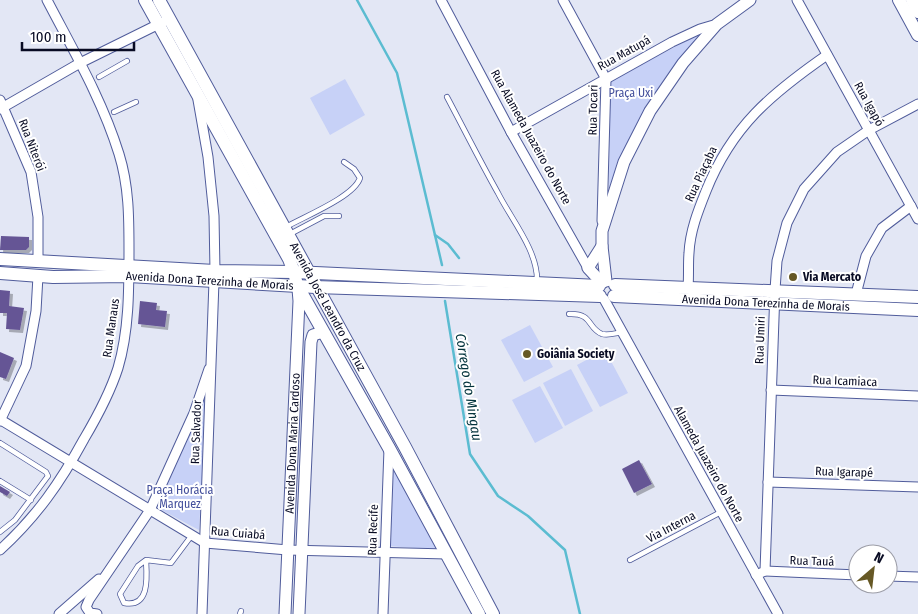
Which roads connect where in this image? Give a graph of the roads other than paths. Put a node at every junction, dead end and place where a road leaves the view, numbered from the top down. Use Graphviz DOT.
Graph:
graph roads {
  1 [pos="47,0"];
  2 [pos="145,0"];
  3 [pos="159,0"];
  4 [pos="441,0"];
  5 [pos="750,0"];
  6 [pos="797,0"];
  7 [pos="899,0"];
  8 [pos="912,0"];
  9 [pos="565,1"];
  10 [pos="918,12"];
  11 [pos="164,22"];
  12 [pos="717,24"];
  13 [pos="918,35"];
  14 [pos="828,55"];
  15 [pos="127,61"];
  16 [pos="80,63"];
  17 [pos="99,76"];
  18 [pos="606,79"];
  19 [pos="90,81"];
  20 [pos="196,92"];
  21 [pos="447,97"];
  22 [pos="136,102"];
  23 [pos="918,104"];
  24 [pos="1,105"];
  25 [pos="109,114"];
  26 [pos="869,130"];
  27 [pos="511,132"];
  28 [pos="344,162"];
  29 [pos="911,206"];
  30 [pos="339,216"];
  31 [pos="918,219"];
  32 [pos="287,231"];
  33 [pos="602,231"];
  34 [pos="602,246"];
  35 [pos="0,259"];
  36 [pos="38,261"];
  37 [pos="54,262"];
  38 [pos="588,268"];
  39 [pos="129,271"];
  40 [pos="294,272"];
  41 [pos="0,273"];
  42 [pos="308,273"];
  43 [pos="38,276"];
  44 [pos="53,276"];
  45 [pos="215,276"];
  46 [pos="537,284"];
  47 [pos="297,285"];
  48 [pos="315,286"];
  49 [pos="688,287"];
  50 [pos="607,290"];
  51 [pos="856,294"];
  52 [pos="774,296"];
  53 [pos="917,298"];
  54 [pos="569,314"];
  55 [pos="621,329"];
  56 [pos="323,332"];
  57 [pos="212,360"];
  58 [pos="771,390"];
  59 [pos="918,396"];
  60 [pos="0,420"];
  61 [pos="1,446"];
  62 [pos="390,448"];
  63 [pos="71,462"];
  64 [pos="0,481"];
  65 [pos="768,482"];
  66 [pos="918,487"];
  67 [pos="31,500"];
  68 [pos="150,510"];
  69 [pos="720,512"];
  70 [pos="0,532"];
  71 [pos="192,535"];
  72 [pos="205,543"];
  73 [pos="0,550"];
  74 [pos="288,550"];
  75 [pos="301,550"];
  76 [pos="385,551"];
  77 [pos="447,554"];
  78 [pos="146,560"];
  79 [pos="630,560"];
  80 [pos="109,571"];
  81 [pos="765,571"];
  82 [pos="756,575"];
  83 [pos="848,575"];
  84 [pos="898,576"];
  85 [pos="918,577"];
  86 [pos="774,613"];
  87 [pos="59,614"];
  88 [pos="97,614"];
  89 [pos="202,614"];
  90 [pos="285,614"];
  91 [pos="299,614"];
  92 [pos="382,614"];
  93 [pos="479,614"];
  94 [pos="493,614"];
  1 -- 16 [label="street, Rua Manaus"];
  2 -- 11 [label="main road, Avenida José Leandro da Cruz"];
  3 -- 11 [label="main road, Avenida José Leandro da Cruz"];
  4 -- 27 [label="street, Rua Alameda Juazeiro do Norte"];
  5 -- 12 [label="street, Rua Matupá"];
  6 -- 14 [label="street, Rua Igapó"];
  7 -- 13 [label="main road"];
  8 -- 10 [label="main road"];
  9 -- 18 [label="street, Rua Tocari"];
  11 -- 16 [label="street"];
  11 -- 20 [label="main road, Avenida José Leandro da Cruz"];
  11 -- 32 [label="main road, Avenida José Leandro da Cruz"];
  12 -- 18 [label="street, Rua Matupá"];
  12 -- 33 [label="street"];
  14 -- 26 [label="street, Rua Igapó"];
  14 -- 49 [label="street, Rua Piaçaba"];
  15 -- 17 [label="lane"];
  16 -- 19 [label="street, Rua Manaus"];
  16 -- 24 [label="street"];
  17 -- 19 [label="street"];
  18 -- 27 [label="street, Rua Matupá"];
  18 -- 33 [label="street, Rua Tocari"];
  19 -- 25 [label="street, Rua Manaus"];
  20 -- 40 [label="main road, Avenida José Leandro da Cruz"];
  20 -- 45 [label="street, Rua Salvador"];
  21 -- 46 [label="lane"];
  22 -- 25 [label="lane"];
  23 -- 26 [label="street, Rua Umiri"];
  24 -- 36 [label="street, Rua Niterói"];
  25 -- 39 [label="street, Rua Manaus"];
  26 -- 29 [label="street, Rua Igapó"];
  26 -- 52 [label="street, Rua Umiri"];
  27 -- 38 [label="street, Rua Alameda Juazeiro do Norte"];
  28 -- 32 [label="lane"];
  29 -- 31 [label="street, Rua Igapó"];
  29 -- 51 [label="street"];
  30 -- 32 [label="lane"];
  32 -- 42 [label="main road, Avenida José Leandro da Cruz"];
  33 -- 34 [label="street"];
  34 -- 38 [label="street"];
  34 -- 50 [label="street"];
  35 -- 36 [label="main road, Avenida Dona Terezinha de Morais"];
  36 -- 37 [label="main road, Avenida Dona Terezinha de Morais"];
  37 -- 39 [label="main road, Avenida Dona Terezinha de Morais"];
  37 -- 44 [label="street"];
  38 -- 50 [label="street, Rua Alameda Juazeiro do Norte"];
  39 -- 44 [label="main road, Avenida Dona Terezinha de Morais"];
  39 -- 45 [label="main road, Avenida Dona Terezinha de Morais"];
  39 -- 63 [label="street, Rua Manaus"];
  40 -- 42 [label="main road, Avenida Dona Terezinha de Morais"];
  40 -- 45 [label="main road, Avenida Dona Terezinha de Morais"];
  40 -- 47 [label="main road, Avenida Dona Maria Cardoso"];
  41 -- 43 [label="main road, Avenida Dona Terezinha de Morais"];
  42 -- 46 [label="main road, Avenida Dona Terezinha de Morais"];
  42 -- 48 [label="main road, Avenida José Leandro da Cruz"];
  43 -- 44 [label="main road, Avenida Dona Terezinha de Morais"];
  43 -- 60 [label="street"];
  45 -- 47 [label="main road, Avenida Dona Terezinha de Morais"];
  45 -- 57 [label="street, Rua Salvador"];
  46 -- 50 [label="main road, Avenida Dona Terezinha de Morais"];
  47 -- 48 [label="main road, Avenida Dona Terezinha de Morais"];
  47 -- 56 [label="main road, Avenida José Leandro da Cruz"];
  47 -- 74 [label="street, Avenida Dona Maria Cardoso"];
  48 -- 50 [label="main road, Avenida Dona Terezinha de Morais"];
  48 -- 94 [label="main road, Avenida José Leandro da Cruz"];
  49 -- 50 [label="main road, Avenida Dona Terezinha de Morais"];
  49 -- 52 [label="main road, Avenida Dona Terezinha de Morais"];
  50 -- 52 [label="main road, Avenida Dona Terezinha de Morais"];
  50 -- 55 [label="street, Alameda Juazeiro do Norte"];
  51 -- 52 [label="main road, Avenida Dona Terezinha de Morais"];
  51 -- 53 [label="main road, Avenida Dona Terezinha de Morais"];
  52 -- 53 [label="main road, Avenida Dona Terezinha de Morais"];
  52 -- 58 [label="street, Rua Umiri"];
  54 -- 55 [label="lane"];
  55 -- 69 [label="street, Alameda Juazeiro do Norte"];
  56 -- 62 [label="main road, Avenida José Leandro da Cruz"];
  56 -- 75 [label="street, Avenida Dona Maria Cardoso"];
  57 -- 68 [label="street"];
  57 -- 72 [label="street, Rua Salvador"];
  58 -- 59 [label="street, Rua Icamiaca"];
  58 -- 65 [label="street, Rua Umiri"];
  60 -- 63 [label="street, Rua Cuiabá"];
  61 -- 67 [label="lane"];
  62 -- 76 [label="street, Rua Recife"];
  62 -- 77 [label="main road, Avenida José Leandro da Cruz"];
  63 -- 68 [label="street, Rua Cuiabá"];
  63 -- 73 [label="street, Rua Manaus"];
  64 -- 67 [label="lane"];
  65 -- 66 [label="street, Rua Igarapé"];
  65 -- 81 [label="street, Rua Umiri"];
  67 -- 70 [label="lane"];
  68 -- 71 [label="street, Rua Cuiabá"];
  68 -- 80 [label="street"];
  69 -- 79 [label="lane, Via Interna"];
  69 -- 82 [label="street, Alameda Juazeiro do Norte"];
  71 -- 72 [label="street, Rua Cuiabá"];
  71 -- 78 [label="lane"];
  72 -- 74 [label="street, Rua Cuiabá"];
  72 -- 89 [label="street, Rua Salvador"];
  74 -- 75 [label="street, Rua Cuiabá"];
  74 -- 90 [label="street, Avenida Dona Maria Cardoso"];
  75 -- 76 [label="street, Rua Cuiabá"];
  75 -- 91 [label="street, Avenida Dona Maria Cardoso"];
  76 -- 77 [label="street, Rua Cuiabá"];
  76 -- 92 [label="street, Rua Recife"];
  77 -- 93 [label="main road, Avenida José Leandro da Cruz"];
  78 -- 78 [label="lane"];
  80 -- 87 [label="street"];
  80 -- 88 [label="street"];
  81 -- 82 [label="street"];
  81 -- 83 [label="street, Rua Tauá"];
  82 -- 86 [label="street, Alameda Juazeiro do Norte"];
  84 -- 85 [label="street"];
}
